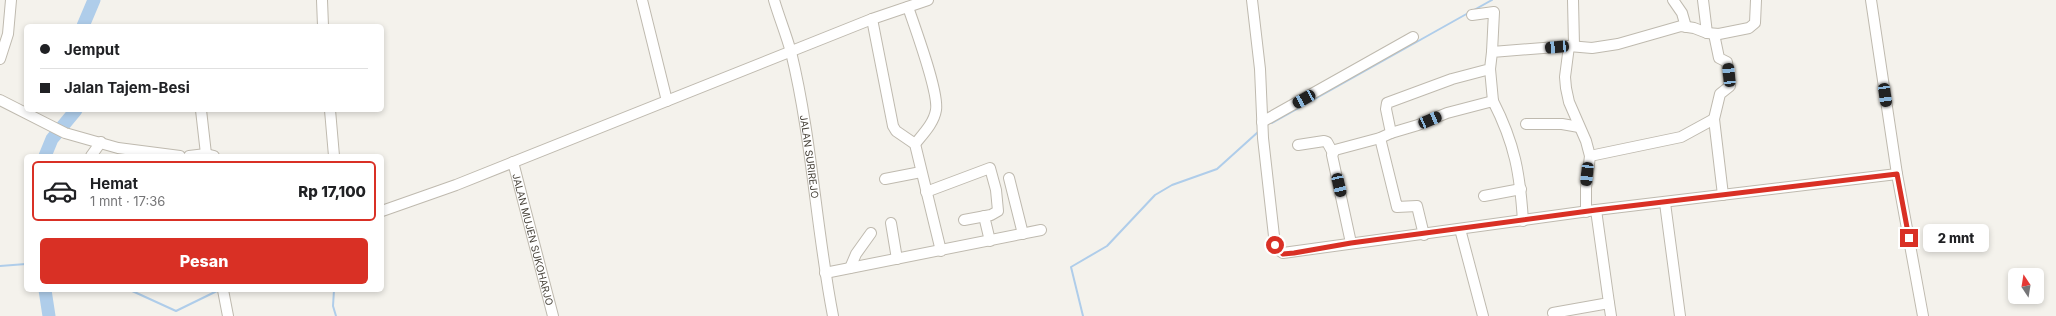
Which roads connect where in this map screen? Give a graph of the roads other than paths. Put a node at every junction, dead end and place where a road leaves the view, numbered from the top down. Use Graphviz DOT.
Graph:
graph roads {
  1 [pos="11,0"];
  2 [pos="322,0"];
  3 [pos="642,0"];
  4 [pos="774,0"];
  5 [pos="928,0"];
  6 [pos="1252,0"];
  7 [pos="1573,0"];
  8 [pos="1673,0"];
  9 [pos="1703,0"];
  10 [pos="1756,0"];
  11 [pos="1871,0"];
  12 [pos="908,7"];
  13 [pos="1472,15"];
  14 [pos="872,19"];
  15 [pos="323,24"];
  16 [pos="1686,26"];
  17 [pos="4,33"];
  18 [pos="1710,34"];
  19 [pos="1413,37"];
  20 [pos="1571,46"];
  21 [pos="791,52"];
  22 [pos="1492,52"];
  23 [pos="0,60"];
  24 [pos="1490,68"];
  25 [pos="0,100"];
  26 [pos="667,101"];
  27 [pos="1493,101"];
  28 [pos="201,112"];
  29 [pos="330,112"];
  30 [pos="1714,119"];
  31 [pos="1262,122"];
  32 [pos="1526,124"];
  33 [pos="1579,127"];
  34 [pos="1391,133"];
  35 [pos="1380,138"];
  36 [pos="101,142"];
  37 [pos="915,144"];
  38 [pos="1298,145"];
  39 [pos="1333,153"];
  40 [pos="92,154"];
  41 [pos="160,154"];
  42 [pos="210,154"];
  43 [pos="334,154"];
  44 [pos="1590,156"];
  45 [pos="513,162"];
  46 [pos="921,172"];
  47 [pos="1897,174"];
  48 [pos="1008,178"];
  49 [pos="885,179"];
  50 [pos="1521,188"];
  51 [pos="926,192"];
  52 [pos="1723,195"];
  53 [pos="1484,196"];
  54 [pos="1665,202"];
  55 [pos="384,211"];
  56 [pos="1591,211"];
  57 [pos="984,216"];
  58 [pos="964,220"];
  59 [pos="1523,221"];
  60 [pos="891,223"];
  61 [pos="1460,229"];
  62 [pos="1041,230"];
  63 [pos="871,233"];
  64 [pos="1023,234"];
  65 [pos="1424,235"];
  66 [pos="990,241"];
  67 [pos="1351,243"];
  68 [pos="940,251"];
  69 [pos="897,259"];
  70 [pos="850,268"];
  71 [pos="825,273"];
  72 [pos="223,292"];
  73 [pos="1609,303"];
  74 [pos="1553,313"];
  75 [pos="228,316"];
  76 [pos="553,316"];
  77 [pos="833,316"];
  78 [pos="1483,316"];
  79 [pos="1611,316"];
  80 [pos="1680,316"];
  81 [pos="1923,316"];
  1 -- 17 [label="street"];
  2 -- 15 [label="street"];
  3 -- 26 [label="street"];
  4 -- 21 [label="street, JALAN SURIREJO"];
  5 -- 12 [label="street"];
  6 -- 31 [label="street"];
  7 -- 20 [label="street"];
  8 -- 16 [label="street"];
  9 -- 18 [label="street"];
  10 -- 18 [label="street"];
  11 -- 47 [label="street"];
  12 -- 14 [label="street"];
  12 -- 37 [label="street"];
  13 -- 22 [label="street"];
  14 -- 21 [label="street"];
  14 -- 37 [label="street"];
  16 -- 18 [label="street"];
  16 -- 20 [label="street"];
  17 -- 23 [label="street"];
  18 -- 30 [label="street"];
  19 -- 31 [label="street"];
  20 -- 22 [label="street"];
  20 -- 33 [label="street"];
  21 -- 26 [label="street"];
  21 -- 71 [label="street, JALAN SURIREJO"];
  22 -- 24 [label="street"];
  24 -- 27 [label="street"];
  24 -- 34 [label="street"];
  25 -- 36 [label="street"];
  26 -- 45 [label="street"];
  27 -- 34 [label="street"];
  27 -- 50 [label="street"];
  28 -- 42 [label="street"];
  29 -- 43 [label="street"];
  30 -- 44 [label="street"];
  30 -- 52 [label="street"];
  31 -- 67 [label="street"];
  32 -- 33 [label="street"];
  33 -- 44 [label="street"];
  34 -- 35 [label="street"];
  35 -- 39 [label="street"];
  35 -- 65 [label="street"];
  36 -- 40 [label="street"];
  36 -- 41 [label="street"];
  37 -- 46 [label="street"];
  38 -- 39 [label="street"];
  39 -- 67 [label="street"];
  44 -- 56 [label="street"];
  45 -- 55 [label="street"];
  45 -- 76 [label="street, JALAN MUJEN SUKOHARJO"];
  46 -- 49 [label="street"];
  46 -- 51 [label="street"];
  47 -- 52 [label="street"];
  47 -- 81 [label="street"];
  48 -- 64 [label="street"];
  50 -- 53 [label="street"];
  50 -- 59 [label="street"];
  51 -- 57 [label="street"];
  51 -- 68 [label="street"];
  52 -- 54 [label="street"];
  54 -- 56 [label="street"];
  54 -- 80 [label="street"];
  56 -- 59 [label="street"];
  56 -- 73 [label="street"];
  57 -- 58 [label="street"];
  57 -- 66 [label="street"];
  59 -- 61 [label="street"];
  60 -- 69 [label="street"];
  61 -- 65 [label="street"];
  61 -- 78 [label="street"];
  62 -- 64 [label="street"];
  63 -- 70 [label="street"];
  64 -- 66 [label="street"];
  65 -- 67 [label="street"];
  66 -- 68 [label="street"];
  68 -- 69 [label="street"];
  69 -- 70 [label="street"];
  70 -- 71 [label="street"];
  71 -- 77 [label="street, JALAN SURIREJO"];
  72 -- 75 [label="street"];
  73 -- 74 [label="street"];
  73 -- 79 [label="street"];
}
